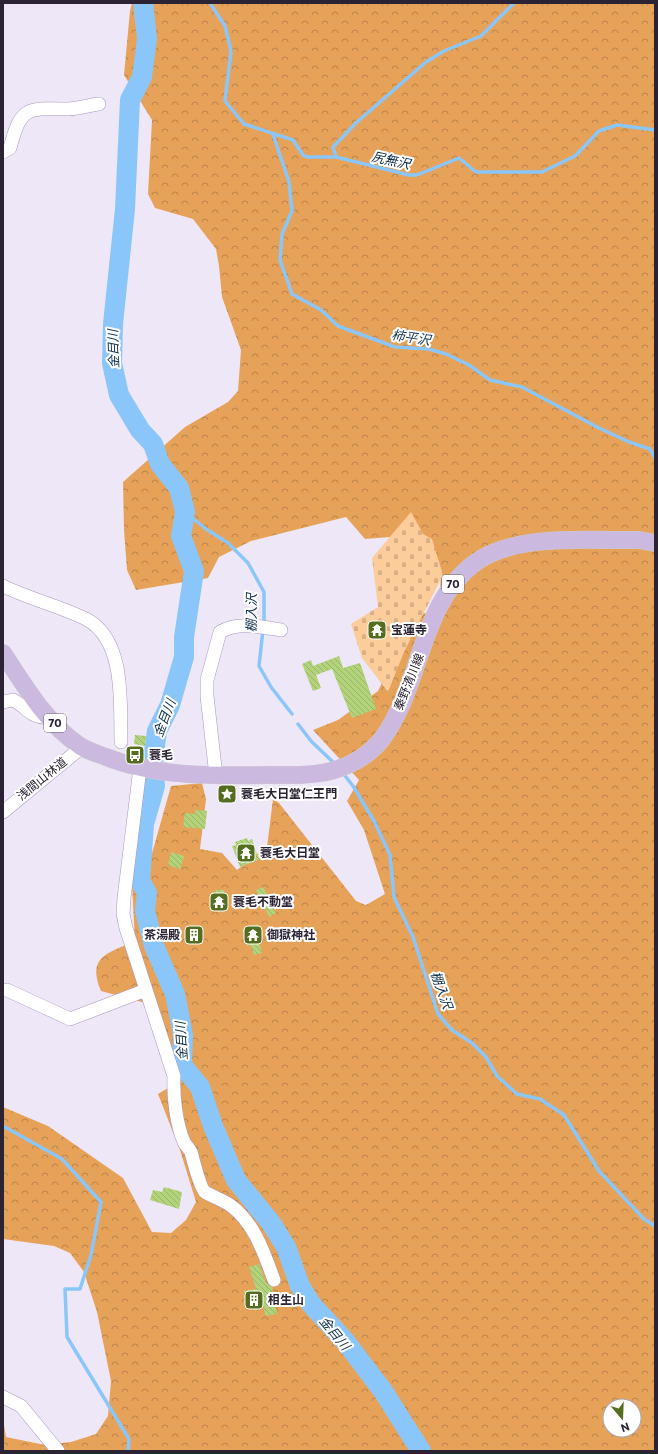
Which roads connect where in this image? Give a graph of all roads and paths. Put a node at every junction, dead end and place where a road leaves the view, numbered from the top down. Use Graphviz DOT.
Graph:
graph roads {
  1 [pos="99,104"];
  2 [pos="3,152"];
  3 [pos="655,543"];
  4 [pos="3,586"];
  5 [pos="282,630"];
  6 [pos="3,653"];
  7 [pos="3,702"];
  8 [pos="49,717"];
  9 [pos="121,742"];
  10 [pos="82,747"];
  11 [pos="144,768"];
  12 [pos="216,776"];
  13 [pos="3,812"];
  14 [pos="7,990"];
  15 [pos="146,990"];
  16 [pos="274,1280"];
  17 [pos="3,1397"];
  18 [pos="58,1451"];
  1 -- 2 [label="street"];
  3 -- 12 [label="main road, 秦野清川線 / 70"];
  4 -- 9 [label="street"];
  5 -- 12 [label="street"];
  6 -- 8 [label="main road, 秦野清川線 / 70"];
  7 -- 8 [label="street"];
  8 -- 10 [label="main road, 秦野清川線 / 70"];
  10 -- 11 [label="main road, 秦野清川線 / 70"];
  10 -- 13 [label="street, 浅間山林道"];
  11 -- 12 [label="main road, 秦野清川線 / 70"];
  11 -- 15 [label="street"];
  14 -- 15 [label="street"];
  15 -- 16 [label="street"];
  17 -- 18 [label="street"];
}
